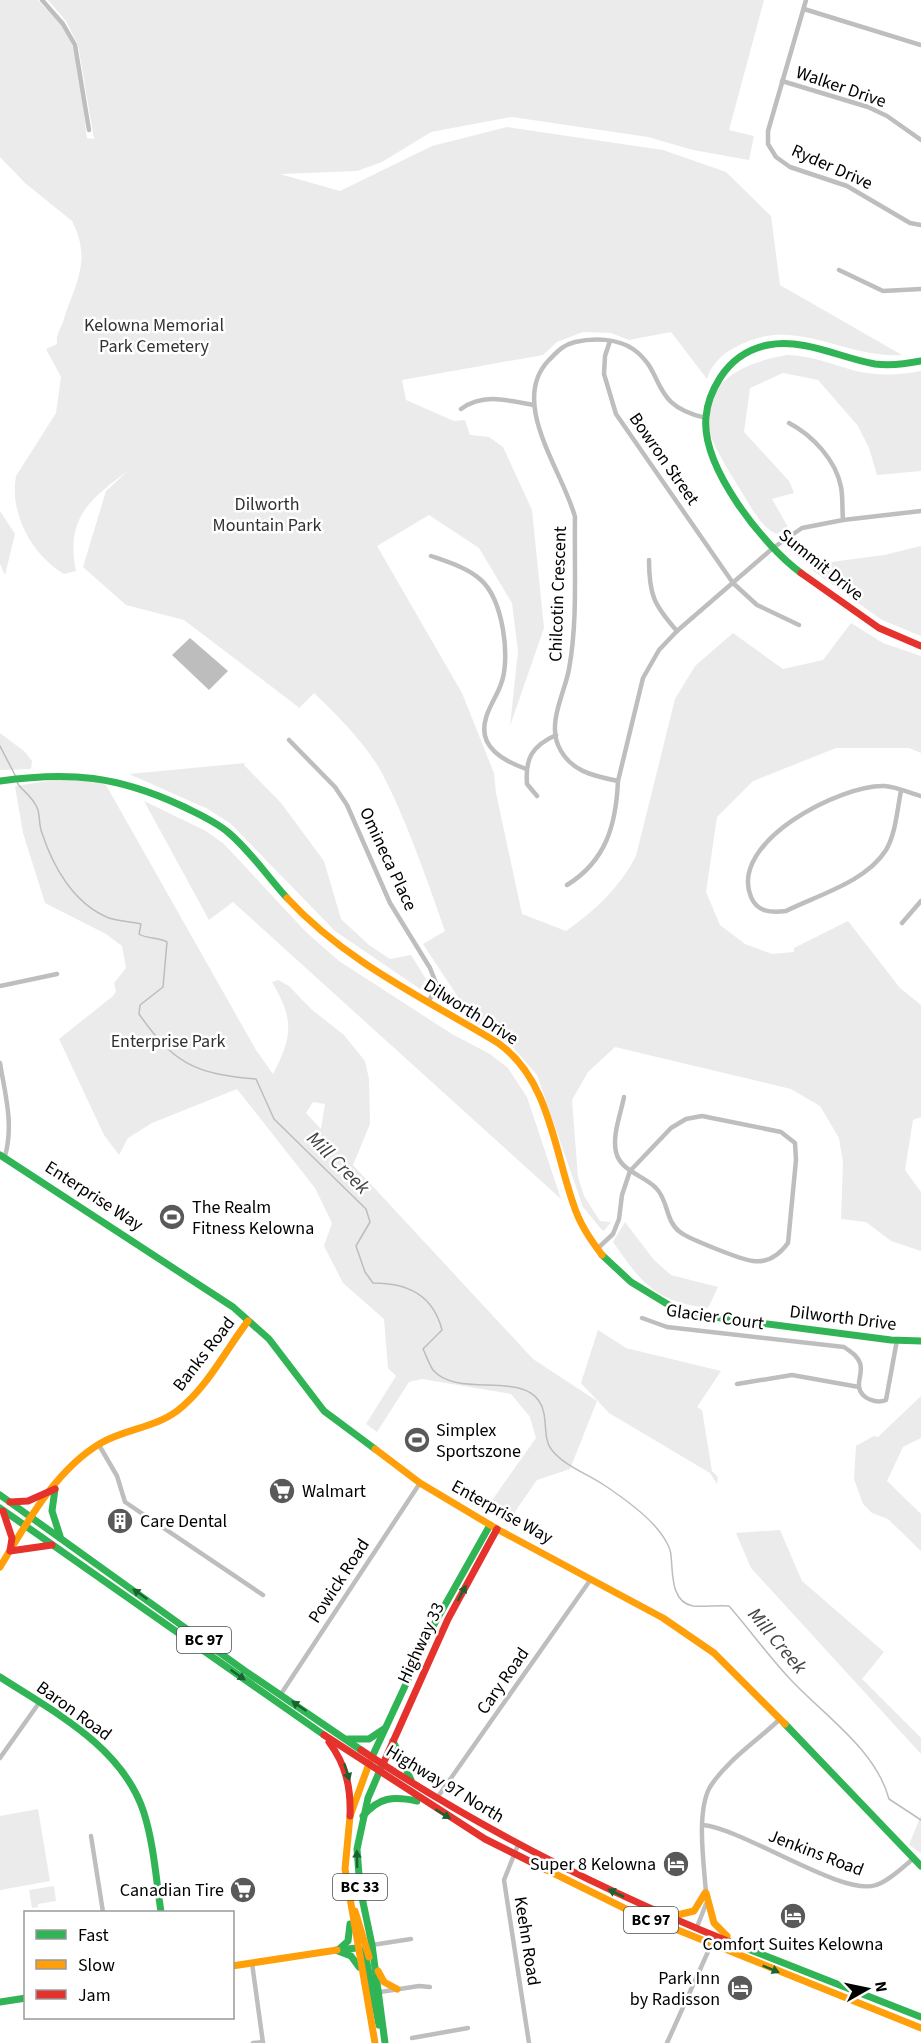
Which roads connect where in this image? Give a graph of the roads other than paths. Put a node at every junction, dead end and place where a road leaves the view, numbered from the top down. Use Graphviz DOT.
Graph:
graph roads {
  1 [pos="42,0"];
  2 [pos="806,0"];
  3 [pos="804,9"];
  4 [pos="921,45"];
  5 [pos="782,81"];
  6 [pos="88,130"];
  7 [pos="921,140"];
  8 [pos="921,225"];
  9 [pos="839,270"];
  10 [pos="921,289"];
  11 [pos="610,341"];
  12 [pos="921,362"];
  13 [pos="532,405"];
  14 [pos="461,409"];
  15 [pos="706,418"];
  16 [pos="789,423"];
  17 [pos="921,511"];
  18 [pos="843,520"];
  19 [pos="772,548"];
  20 [pos="431,556"];
  21 [pos="648,560"];
  22 [pos="733,582"];
  23 [pos="799,626"];
  24 [pos="677,631"];
  25 [pos="921,646"];
  26 [pos="556,735"];
  27 [pos="289,740"];
  28 [pos="526,770"];
  29 [pos="0,781"];
  30 [pos="618,781"];
  31 [pos="901,791"];
  32 [pos="537,796"];
  33 [pos="921,796"];
  34 [pos="567,885"];
  35 [pos="921,901"];
  36 [pos="902,923"];
  37 [pos="57,974"];
  38 [pos="0,986"];
  39 [pos="428,1002"];
  40 [pos="0,1063"];
  41 [pos="624,1097"];
  42 [pos="3,1155"];
  43 [pos="630,1171"];
  44 [pos="597,1249"];
  45 [pos="642,1318"];
  46 [pos="248,1321"];
  47 [pos="897,1340"];
  48 [pos="921,1341"];
  49 [pos="737,1384"];
  50 [pos="859,1387"];
  51 [pos="99,1445"];
  52 [pos="420,1483"];
  53 [pos="56,1489"];
  54 [pos="0,1495"];
  55 [pos="9,1502"];
  56 [pos="1,1509"];
  57 [pos="32,1518"];
  58 [pos="490,1525"];
  59 [pos="26,1527"];
  60 [pos="497,1529"];
  61 [pos="62,1539"];
  62 [pos="52,1545"];
  63 [pos="10,1551"];
  64 [pos="0,1567"];
  65 [pos="591,1578"];
  66 [pos="263,1595"];
  67 [pos="0,1677"];
  68 [pos="265,1694"];
  69 [pos="281,1694"];
  70 [pos="39,1703"];
  71 [pos="780,1719"];
  72 [pos="384,1729"];
  73 [pos="323,1735"];
  74 [pos="348,1739"];
  75 [pos="393,1741"];
  76 [pos="372,1757"];
  77 [pos="0,1758"];
  78 [pos="383,1764"];
  79 [pos="368,1766"];
  80 [pos="379,1773"];
  81 [pos="413,1783"];
  82 [pos="438,1798"];
  83 [pos="426,1803"];
  84 [pos="350,1816"];
  85 [pos="363,1816"];
  86 [pos="703,1825"];
  87 [pos="91,1836"];
  88 [pos="518,1845"];
  89 [pos="513,1854"];
  90 [pos="914,1858"];
  91 [pos="921,1866"];
  92 [pos="348,1890"];
  93 [pos="706,1893"];
  94 [pos="102,1911"];
  95 [pos="160,1911"];
  96 [pos="351,1911"];
  97 [pos="670,1916"];
  98 [pos="697,1927"];
  99 [pos="681,1932"];
  100 [pos="722,1937"];
  101 [pos="411,1939"];
  102 [pos="735,1942"];
  103 [pos="711,1945"];
  104 [pos="369,1946"];
  105 [pos="357,1948"];
  106 [pos="337,1950"];
  107 [pos="374,1958"];
  108 [pos="252,1963"];
  109 [pos="234,1966"];
  110 [pos="362,1971"];
  111 [pos="430,1987"];
  112 [pos="397,1989"];
  113 [pos="380,1992"];
  114 [pos="24,1998"];
  115 [pos="0,2002"];
  116 [pos="921,2017"];
  117 [pos="468,2028"];
  118 [pos="921,2028"];
  119 [pos="411,2038"];
  120 [pos="263,2042"];
  121 [pos="253,2043"];
  122 [pos="375,2043"];
  123 [pos="385,2043"];
  124 [pos="529,2043"];
  125 [pos="667,2043"];
  1 -- 6 [label="street"];
  2 -- 3 [label="street"];
  3 -- 4 [label="street"];
  3 -- 5 [label="street"];
  5 -- 7 [label="street, Walker Drive"];
  5 -- 8 [label="street, Ryder Drive"];
  9 -- 10 [label="street"];
  11 -- 13 [label="street"];
  11 -- 15 [label="street"];
  11 -- 22 [label="street, Bowron Street"];
  12 -- 15 [label="main road, Summit Drive"];
  13 -- 14 [label="street"];
  13 -- 26 [label="street, Chilcotin Crescent"];
  15 -- 19 [label="main road, Summit Drive"];
  16 -- 18 [label="street"];
  17 -- 18 [label="street"];
  18 -- 19 [label="street"];
  19 -- 22 [label="street"];
  19 -- 25 [label="main road, Summit Drive"];
  20 -- 28 [label="street"];
  21 -- 24 [label="street"];
  22 -- 23 [label="street, Bowron Street"];
  22 -- 24 [label="street"];
  24 -- 30 [label="street"];
  26 -- 28 [label="street"];
  26 -- 30 [label="street"];
  27 -- 39 [label="street, Omineca Place"];
  28 -- 32 [label="street"];
  29 -- 39 [label="main road, Dilworth Drive"];
  30 -- 34 [label="street"];
  31 -- 31 [label="street"];
  31 -- 33 [label="street"];
  35 -- 36 [label="street"];
  37 -- 38 [label="street"];
  39 -- 44 [label="main road, Dilworth Drive"];
  40 -- 42 [label="street"];
  41 -- 43 [label="street"];
  42 -- 46 [label="main road, Enterprise Way"];
  43 -- 43 [label="street"];
  43 -- 44 [label="street"];
  44 -- 47 [label="main road, Dilworth Drive"];
  45 -- 50 [label="street, Glacier Court"];
  46 -- 51 [label="main road, Banks Road"];
  46 -- 52 [label="main road, Enterprise Way"];
  47 -- 48 [label="main road, Dilworth Drive"];
  47 -- 50 [label="street"];
  49 -- 50 [label="street"];
  51 -- 53 [label="main road, Banks Road"];
  51 -- 66 [label="street"];
  52 -- 58 [label="main road, Enterprise Way"];
  52 -- 69 [label="street, Powick Road"];
  53 -- 55 [label="main road"];
  53 -- 57 [label="main road, Banks Road"];
  53 -- 61 [label="main road"];
  54 -- 55 [label="main road, Highway 97 North / BC 97"];
  55 -- 57 [label="main road, Highway 97 North / BC 97"];
  56 -- 59 [label="main road, Highway 97 North / BC 97"];
  56 -- 63 [label="main road"];
  57 -- 59 [label="main road, Banks Road"];
  57 -- 61 [label="main road, Highway 97 North / BC 97"];
  58 -- 60 [label="main road, Enterprise Way"];
  58 -- 72 [label="main road, Highway 33 / BC 33"];
  59 -- 62 [label="main road, Highway 97 North / BC 97"];
  59 -- 63 [label="main road, Banks Road"];
  60 -- 65 [label="main road, Enterprise Way"];
  75 -- 60 [label="main road, Highway 33 / BC 33, one-way"];
  69 -- 61 [label="main road, Highway 97 North / BC 97, one-way"];
  62 -- 63 [label="main road"];
  62 -- 68 [label="main road, Highway 97 North / BC 97, one-way"];
  63 -- 64 [label="main road, Banks Road"];
  65 -- 71 [label="main road, Enterprise Way"];
  65 -- 82 [label="street, Cary Road"];
  67 -- 70 [label="main road, Baron Road"];
  68 -- 69 [label="main road"];
  68 -- 73 [label="main road, Highway 97 North / BC 97"];
  74 -- 69 [label="main road, Highway 97 North / BC 97, one-way"];
  70 -- 77 [label="street"];
  70 -- 95 [label="main road, Baron Road"];
  71 -- 86 [label="street"];
  71 -- 90 [label="main road, Enterprise Way"];
  72 -- 74 [label="main road"];
  72 -- 76 [label="main road, Highway 33 / BC 33"];
  73 -- 79 [label="main road, Highway 97 North / BC 97"];
  73 -- 84 [label="main road, one-way"];
  74 -- 76 [label="main road, Highway 97 North / BC 97"];
  75 -- 78 [label="main road, Highway 33 / BC 33"];
  75 -- 81 [label="main road"];
  76 -- 78 [label="main road, Highway 97 North / BC 97"];
  76 -- 79 [label="main road, Highway 33 / BC 33"];
  78 -- 80 [label="main road, Highway 33 / BC 33"];
  78 -- 81 [label="main road, Highway 97 North / BC 97"];
  79 -- 80 [label="main road, Highway 97 North / BC 97"];
  79 -- 84 [label="main road, BC 33"];
  80 -- 83 [label="main road, Highway 97 North / BC 97"];
  80 -- 85 [label="main road, BC 33"];
  81 -- 82 [label="main road, Highway 97 North / BC 97"];
  82 -- 88 [label="main road, Highway 97 North / BC 97"];
  83 -- 85 [label="main road"];
  83 -- 89 [label="main road, Highway 97 North / BC 97, one-way"];
  84 -- 92 [label="main road, BC 33"];
  104 -- 85 [label="main road, BC 33, one-way"];
  86 -- 90 [label="street, Jenkins Road"];
  86 -- 93 [label="street"];
  87 -- 94 [label="street"];
  88 -- 89 [label="street, Keehn Road"];
  97 -- 88 [label="main road, Highway 97 North / BC 97, one-way"];
  89 -- 99 [label="main road, Highway 97 North / BC 97"];
  89 -- 124 [label="street, Keehn Road"];
  90 -- 91 [label="main road, Enterprise Way"];
  92 -- 96 [label="main road, BC 33"];
  92 -- 104 [label="main road"];
  93 -- 97 [label="main road"];
  93 -- 98 [label="street"];
  93 -- 102 [label="main road"];
  96 -- 105 [label="main road, BC 33"];
  96 -- 106 [label="main road"];
  97 -- 98 [label="main road, Highway 97 North / BC 97"];
  98 -- 99 [label="main road"];
  98 -- 100 [label="main road, Highway 97 North / BC 97"];
  99 -- 103 [label="main road, Highway 97 North / BC 97"];
  100 -- 102 [label="main road, Highway 97 North / BC 97"];
  100 -- 103 [label="main road"];
  101 -- 104 [label="street"];
  102 -- 116 [label="main road, Highway 97 North / BC 97"];
  103 -- 118 [label="main road, Highway 97 North / BC 97, one-way"];
  103 -- 125 [label="street"];
  104 -- 105 [label="street"];
  104 -- 107 [label="main road, BC 33"];
  104 -- 113 [label="main road"];
  105 -- 106 [label="main road"];
  105 -- 110 [label="main road, BC 33"];
  105 -- 123 [label="main road"];
  106 -- 108 [label="main road"];
  106 -- 110 [label="main road"];
  107 -- 112 [label="main road"];
  107 -- 113 [label="main road, BC 33"];
  108 -- 109 [label="main road"];
  108 -- 120 [label="street"];
  110 -- 122 [label="main road, BC 33"];
  111 -- 112 [label="street"];
  112 -- 113 [label="street"];
  113 -- 123 [label="main road, BC 33"];
  114 -- 115 [label="main road"];
  117 -- 119 [label="street"];
  120 -- 121 [label="street"];
}
